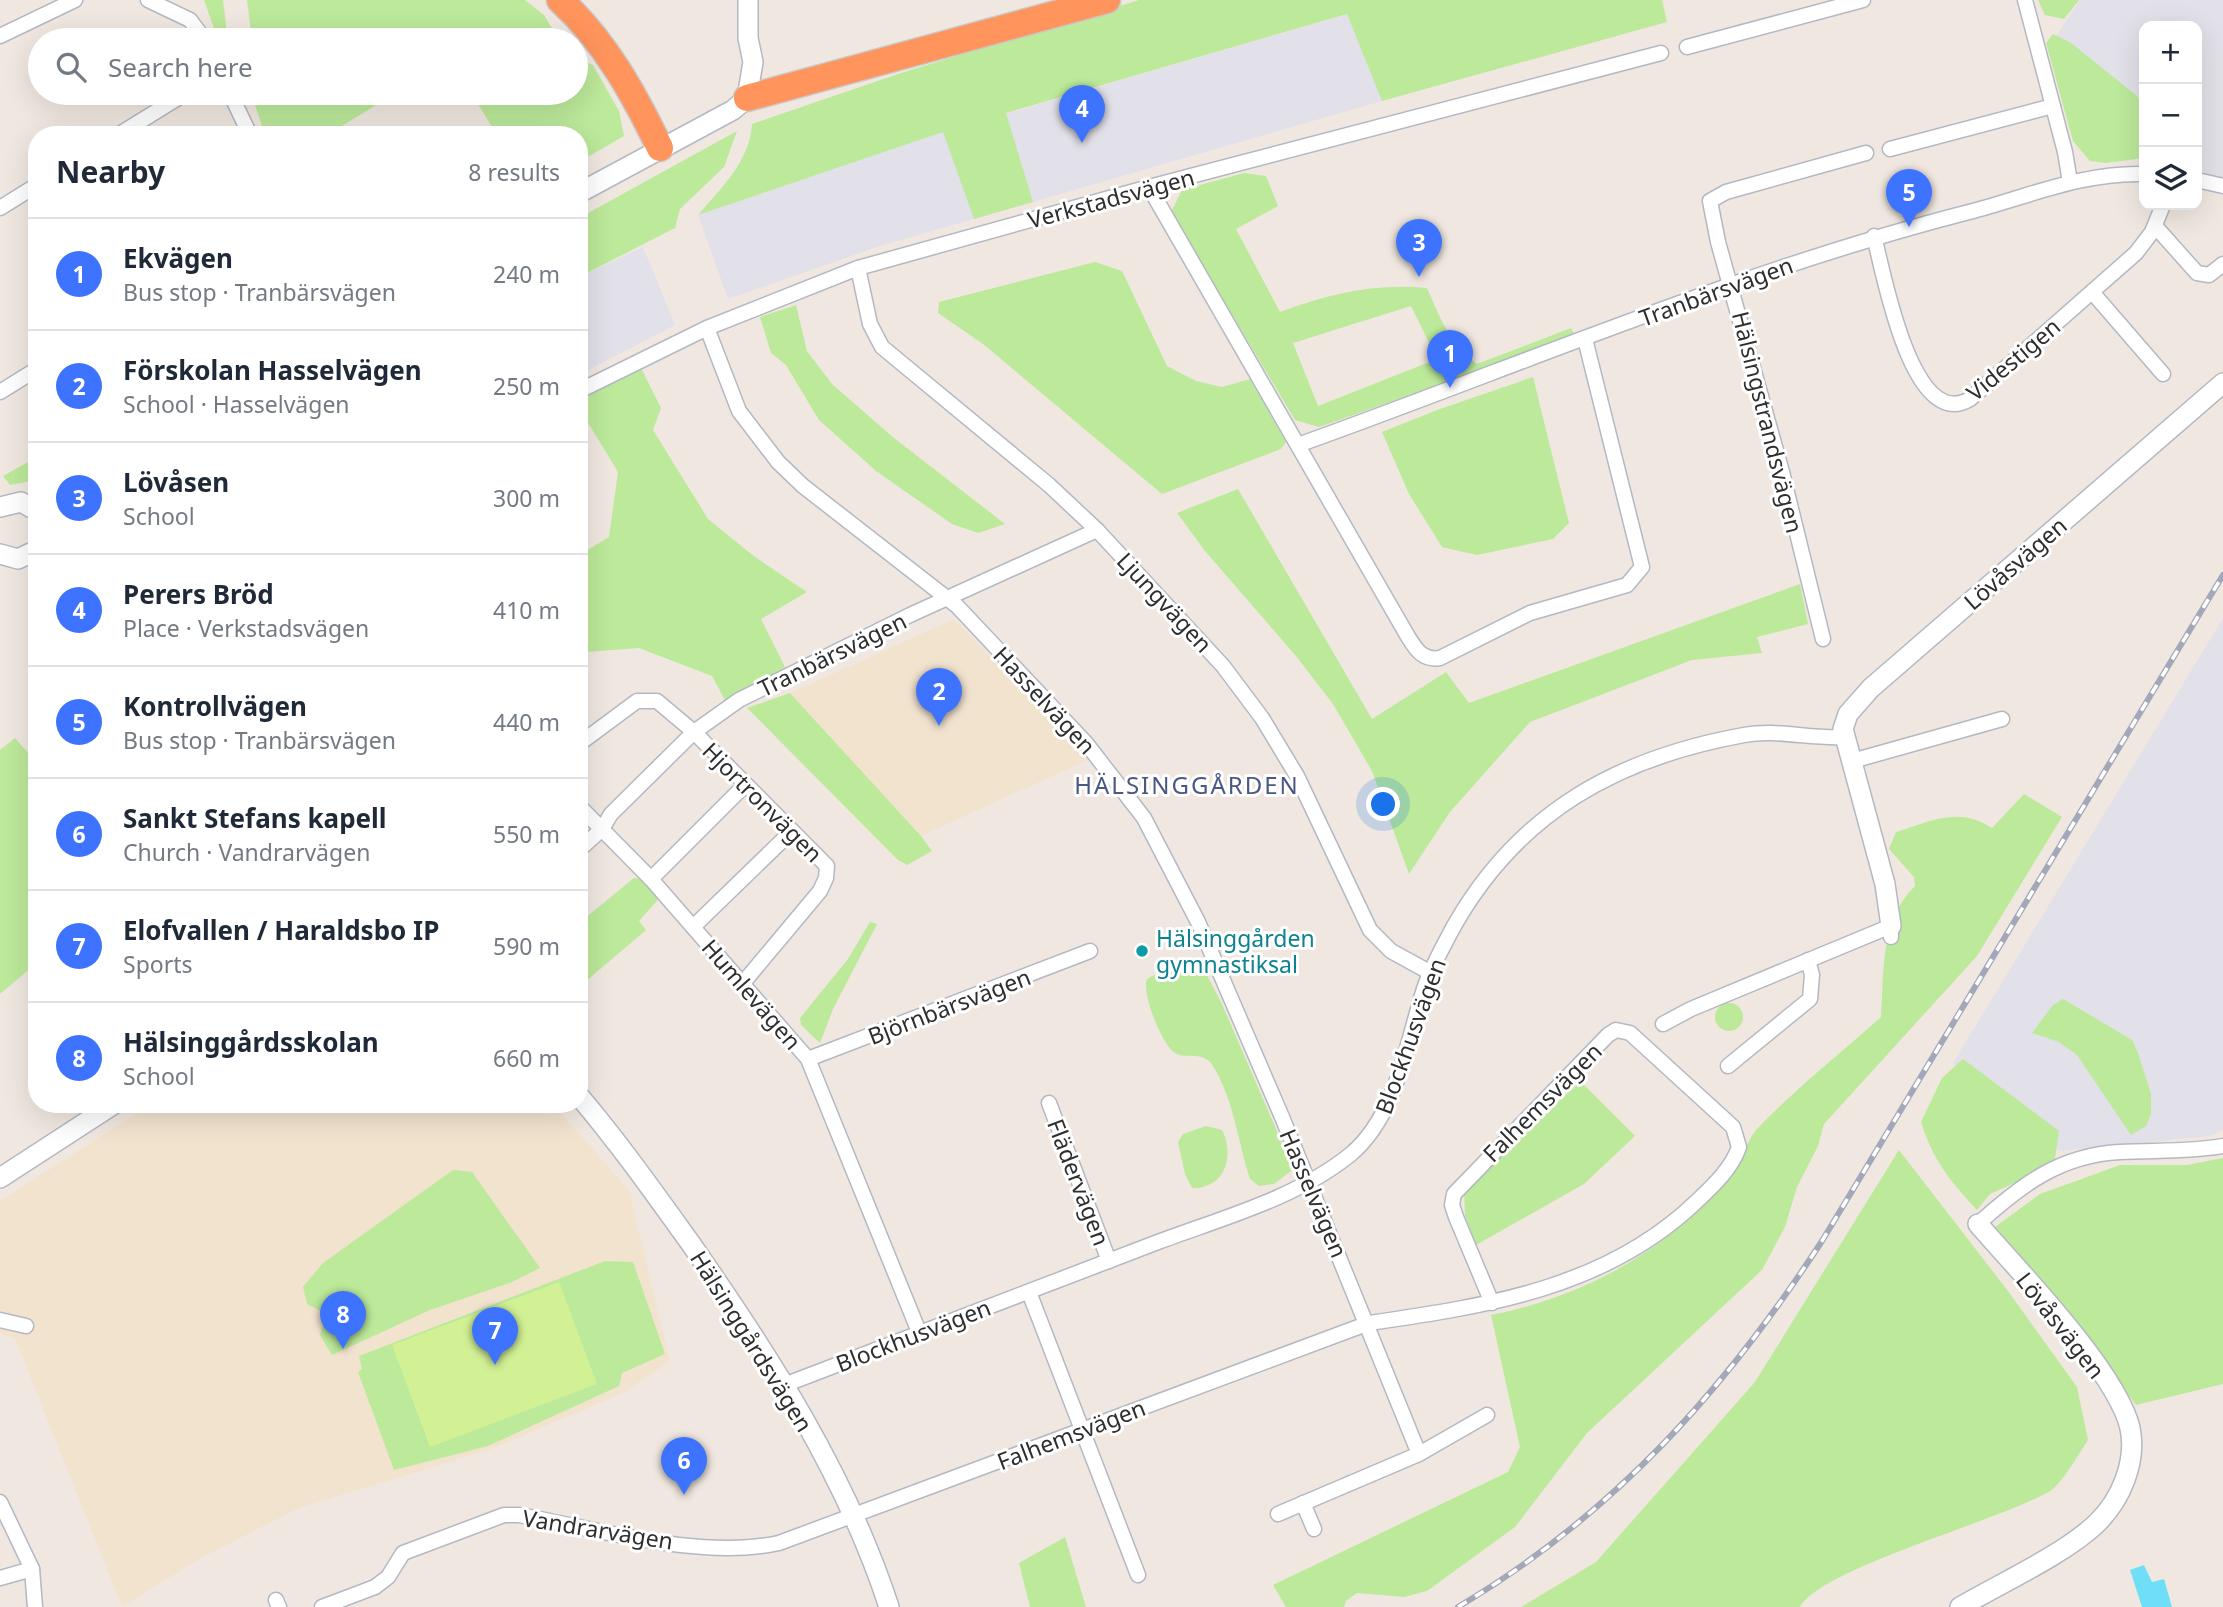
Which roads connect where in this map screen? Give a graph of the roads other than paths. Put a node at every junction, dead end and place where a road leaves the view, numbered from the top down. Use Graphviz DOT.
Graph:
graph roads {
  1 [pos="75,0"];
  2 [pos="148,0"];
  3 [pos="560,0"];
  4 [pos="748,0"];
  5 [pos="1107,0"];
  6 [pos="1863,0"];
  7 [pos="2025,0"];
  8 [pos="196,28"];
  9 [pos="587,28"];
  10 [pos="588,29"];
  11 [pos="0,36"];
  12 [pos="1686,47"];
  13 [pos="1661,53"];
  14 [pos="747,98"];
  15 [pos="167,105"];
  16 [pos="236,105"];
  17 [pos="2053,106"];
  18 [pos="133,126"];
  19 [pos="246,126"];
  20 [pos="660,148"];
  21 [pos="1890,149"];
  22 [pos="1866,153"];
  23 [pos="2139,174"];
  24 [pos="2202,181"];
  25 [pos="2070,182"];
  26 [pos="2223,186"];
  27 [pos="1149,187"];
  28 [pos="588,188"];
  29 [pos="28,191"];
  30 [pos="0,208"];
  31 [pos="2160,210"];
  32 [pos="2155,226"];
  33 [pos="1874,236"];
  34 [pos="2223,264"];
  35 [pos="858,268"];
  36 [pos="1732,284"];
  37 [pos="2091,292"];
  38 [pos="707,328"];
  39 [pos="1585,339"];
  40 [pos="2163,374"];
  41 [pos="28,375"];
  42 [pos="2223,383"];
  43 [pos="588,387"];
  44 [pos="0,392"];
  45 [pos="1298,445"];
  46 [pos="1097,530"];
  47 [pos="28,552"];
  48 [pos="6,557"];
  49 [pos="28,566"];
  50 [pos="949,598"];
  51 [pos="1823,639"];
  52 [pos="2002,719"];
  53 [pos="694,732"];
  54 [pos="1844,737"];
  55 [pos="588,738"];
  56 [pos="1852,761"];
  57 [pos="745,785"];
  58 [pos="588,815"];
  59 [pos="602,829"];
  60 [pos="792,831"];
  61 [pos="588,842"];
  62 [pos="652,879"];
  63 [pos="694,928"];
  64 [pos="1891,932"];
  65 [pos="1090,951"];
  66 [pos="1808,960"];
  67 [pos="1430,973"];
  68 [pos="743,983"];
  69 [pos="1663,1024"];
  70 [pos="808,1059"];
  71 [pos="1728,1066"];
  72 [pos="1049,1103"];
  73 [pos="588,1108"];
  74 [pos="99,1113"];
  75 [pos="2223,1146"];
  76 [pos="1,1174"];
  77 [pos="1309,1181"];
  78 [pos="1978,1224"];
  79 [pos="1109,1261"];
  80 [pos="1029,1292"];
  81 [pos="1492,1303"];
  82 [pos="0,1320"];
  83 [pos="1368,1323"];
  84 [pos="26,1326"];
  85 [pos="919,1332"];
  86 [pos="784,1385"];
  87 [pos="1487,1415"];
  88 [pos="1083,1429"];
  89 [pos="1419,1454"];
  90 [pos="0,1502"];
  91 [pos="1303,1503"];
  92 [pos="1278,1514"];
  93 [pos="854,1515"];
  94 [pos="1314,1529"];
  95 [pos="32,1569"];
  96 [pos="1138,1575"];
  97 [pos="0,1578"];
  98 [pos="35,1607"];
  99 [pos="322,1607"];
  100 [pos="889,1607"];
  101 [pos="1960,1607"];
  1 -- 11 [label="street"];
  2 -- 8 [label="street"];
  3 -- 9 [label="highway"];
  4 -- 14 [label="street"];
  5 -- 14 [label="highway"];
  6 -- 12 [label="street"];
  7 -- 17 [label="street"];
  10 -- 20 [label="highway"];
  13 -- 27 [label="street, Verkstadsvägen"];
  14 -- 20 [label="street"];
  15 -- 18 [label="street"];
  16 -- 19 [label="street"];
  17 -- 21 [label="street"];
  17 -- 25 [label="street"];
  20 -- 28 [label="street"];
  22 -- 36 [label="street, Hälsingstrandsvägen"];
  23 -- 25 [label="street, Tranbärsvägen"];
  24 -- 26 [label="street"];
  25 -- 33 [label="street, Tranbärsvägen"];
  27 -- 35 [label="street, Verkstadsvägen"];
  27 -- 45 [label="street"];
  29 -- 30 [label="street"];
  31 -- 32 [label="street, Videstigen"];
  32 -- 34 [label="street"];
  32 -- 37 [label="street, Videstigen"];
  33 -- 36 [label="street, Tranbärsvägen"];
  33 -- 37 [label="street, Videstigen"];
  35 -- 38 [label="street, Verkstadsvägen"];
  35 -- 46 [label="street, Ljungvägen"];
  36 -- 39 [label="street, Tranbärsvägen"];
  36 -- 51 [label="street, Hälsingstrandsvägen"];
  37 -- 40 [label="street"];
  38 -- 43 [label="street, Verkstadsvägen"];
  38 -- 50 [label="street, Hasselvägen"];
  39 -- 45 [label="street, Tranbärsvägen"];
  39 -- 45 [label="street"];
  41 -- 44 [label="street"];
  42 -- 54 [label="street, Lövåsvägen"];
  46 -- 50 [label="street, Tranbärsvägen"];
  46 -- 67 [label="street, Ljungvägen"];
  47 -- 48 [label="street"];
  48 -- 49 [label="street"];
  50 -- 53 [label="street, Tranbärsvägen"];
  50 -- 77 [label="street, Hasselvägen"];
  52 -- 56 [label="street"];
  53 -- 55 [label="street, Hjortronvägen"];
  53 -- 57 [label="street, Hjortronvägen"];
  53 -- 59 [label="street, Tranbärsvägen"];
  54 -- 56 [label="street"];
  54 -- 67 [label="street, Blockhusvägen"];
  56 -- 64 [label="street"];
  57 -- 60 [label="street, Hjortronvägen"];
  57 -- 62 [label="street"];
  58 -- 59 [label="street, Humlevägen"];
  59 -- 61 [label="street, Tranbärsvägen"];
  59 -- 62 [label="street, Humlevägen"];
  60 -- 63 [label="street"];
  60 -- 68 [label="street, Hjortronvägen"];
  62 -- 63 [label="street, Humlevägen"];
  63 -- 68 [label="street, Humlevägen"];
  64 -- 66 [label="street"];
  65 -- 70 [label="street, Björnbärsvägen"];
  66 -- 69 [label="street"];
  66 -- 71 [label="street"];
  67 -- 77 [label="street, Blockhusvägen"];
  68 -- 70 [label="street, Humlevägen"];
  70 -- 85 [label="street, Humlevägen"];
  72 -- 79 [label="street, Flädervägen"];
  73 -- 86 [label="street, Hälsinggårdsvägen"];
  74 -- 76 [label="street"];
  75 -- 78 [label="street"];
  77 -- 79 [label="street, Blockhusvägen"];
  77 -- 83 [label="street, Hasselvägen"];
  78 -- 101 [label="street, Lövåsvägen"];
  79 -- 80 [label="street, Blockhusvägen"];
  80 -- 85 [label="street, Blockhusvägen"];
  80 -- 88 [label="street"];
  81 -- 81 [label="street, Falhemsvägen"];
  81 -- 83 [label="street, Falhemsvägen"];
  82 -- 84 [label="street"];
  83 -- 88 [label="street, Falhemsvägen"];
  83 -- 89 [label="street, Hasselvägen"];
  85 -- 86 [label="street, Blockhusvägen"];
  86 -- 93 [label="street, Hälsinggårdsvägen"];
  87 -- 89 [label="street"];
  88 -- 93 [label="street, Falhemsvägen"];
  88 -- 96 [label="street"];
  89 -- 91 [label="street"];
  90 -- 95 [label="street"];
  91 -- 92 [label="street"];
  91 -- 94 [label="street"];
  93 -- 99 [label="street, Vandrarvägen"];
  93 -- 100 [label="street, Hälsinggårdsvägen"];
  95 -- 97 [label="street"];
  95 -- 98 [label="street"];
}
